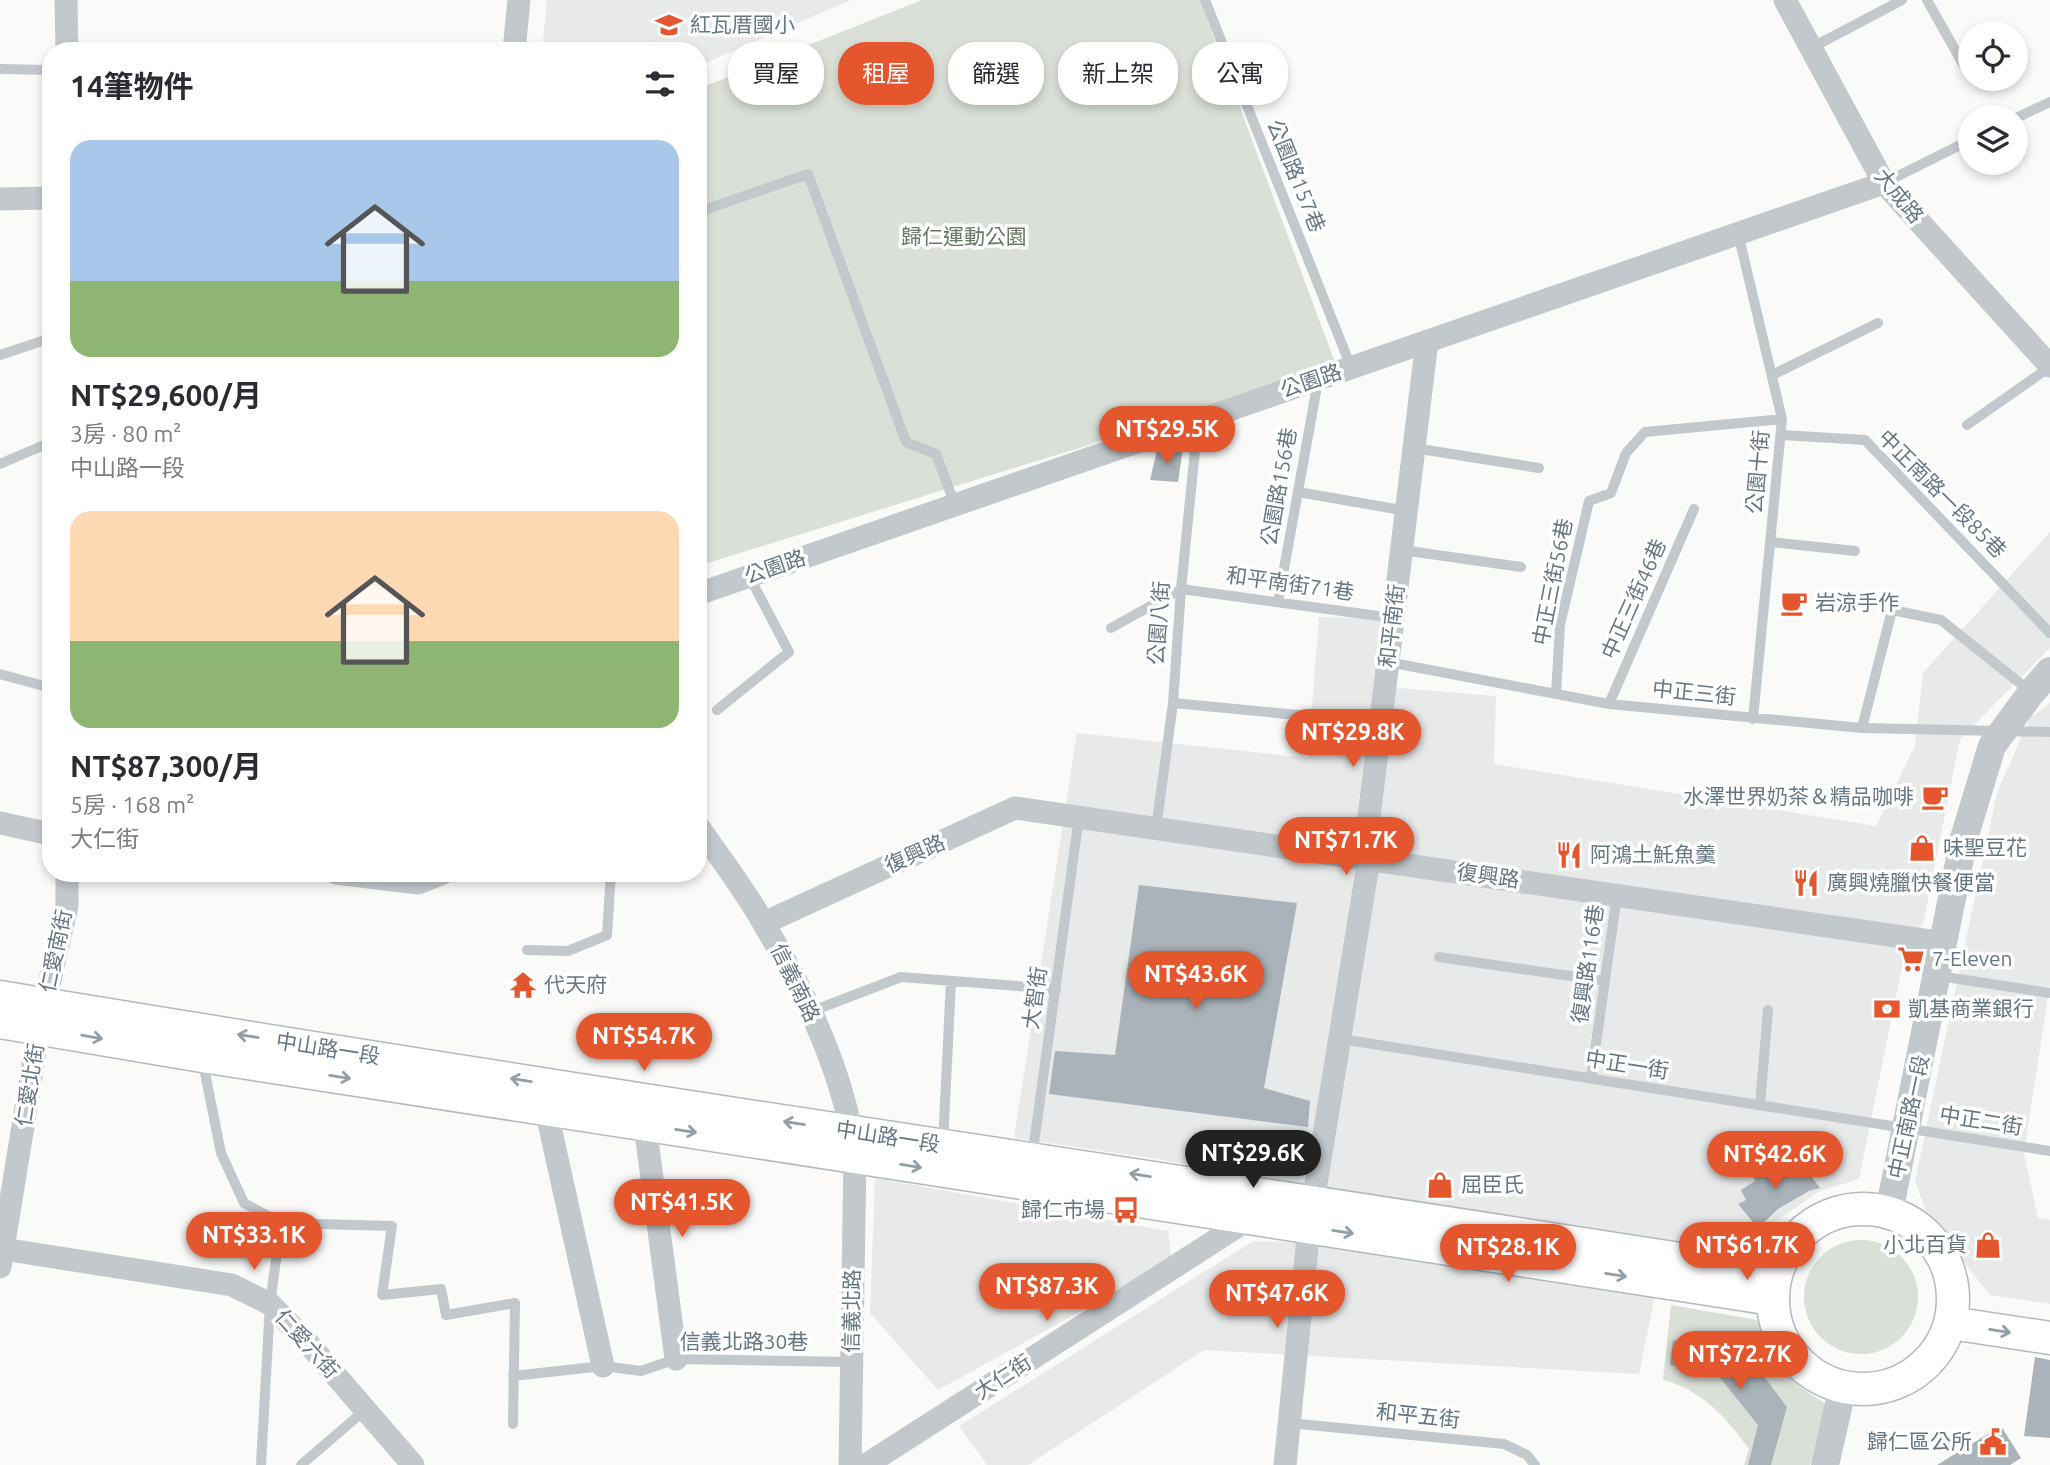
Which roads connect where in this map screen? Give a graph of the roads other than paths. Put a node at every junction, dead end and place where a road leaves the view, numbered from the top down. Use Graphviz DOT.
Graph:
graph roads {
  1 [pos="66,0"];
  2 [pos="519,0"];
  3 [pos="1205,0"];
  4 [pos="1785,0"];
  5 [pos="1902,0"];
  6 [pos="1927,0"];
  7 [pos="67,42"];
  8 [pos="515,42"];
  9 [pos="1811,48"];
  10 [pos="1958,55"];
  11 [pos="0,69"];
  12 [pos="42,70"];
  13 [pos="2050,102"];
  14 [pos="2028,112"];
  15 [pos="1958,146"];
  16 [pos="1884,183"];
  17 [pos="42,198"];
  18 [pos="0,199"];
  19 [pos="707,209"];
  20 [pos="1738,233"];
  21 [pos="1878,323"];
  22 [pos="42,341"];
  23 [pos="1427,341"];
  24 [pos="0,355"];
  25 [pos="1351,367"];
  26 [pos="2050,367"];
  27 [pos="1772,375"];
  28 [pos="1318,379"];
  29 [pos="1782,419"];
  30 [pos="1198,421"];
  31 [pos="1967,425"];
  32 [pos="1782,435"];
  33 [pos="42,446"];
  34 [pos="1414,448"];
  35 [pos="0,464"];
  36 [pos="1539,468"];
  37 [pos="1298,492"];
  38 [pos="955,505"];
  39 [pos="1694,509"];
  40 [pos="1407,510"];
  41 [pos="1771,542"];
  42 [pos="1402,550"];
  43 [pos="1855,551"];
  44 [pos="1521,567"];
  45 [pos="749,576"];
  46 [pos="1181,589"];
  47 [pos="707,591"];
  48 [pos="1278,602"];
  49 [pos="1393,618"];
  50 [pos="1111,628"];
  51 [pos="2050,633"];
  52 [pos="1388,662"];
  53 [pos="2050,671"];
  54 [pos="0,674"];
  55 [pos="42,686"];
  56 [pos="2031,693"];
  57 [pos="1556,694"];
  58 [pos="1173,703"];
  59 [pos="1609,704"];
  60 [pos="717,710"];
  61 [pos="1753,719"];
  62 [pos="1380,723"];
  63 [pos="1862,728"];
  64 [pos="2000,732"];
  65 [pos="2050,732"];
  66 [pos="1079,817"];
  67 [pos="0,823"];
  68 [pos="1156,829"];
  69 [pos="42,832"];
  70 [pos="707,848"];
  71 [pos="1369,859"];
  72 [pos="67,882"];
  73 [pos="610,882"];
  74 [pos="1617,895"];
  75 [pos="764,923"];
  76 [pos="1944,943"];
  77 [pos="527,950"];
  78 [pos="1439,957"];
  79 [pos="1938,976"];
  80 [pos="951,981"];
  81 [pos="1605,981"];
  82 [pos="1056,989"];
  83 [pos="2050,993"];
  84 [pos="0,997"];
  85 [pos="1768,1010"];
  86 [pos="810,1012"];
  87 [pos="42,1016"];
  88 [pos="0,1022"];
  89 [pos="1341,1039"];
  90 [pos="202,1056"];
  91 [pos="1591,1079"];
  92 [pos="1760,1105"];
  93 [pos="546,1109"];
  94 [pos="645,1125"];
  95 [pos="1907,1129"];
  96 [pos="853,1145"];
  97 [pos="943,1146"];
  98 [pos="2050,1151"];
  99 [pos="1030,1171"];
  100 [pos="1280,1197"];
  101 [pos="1889,1212"];
  102 [pos="1311,1214"];
  103 [pos="1251,1218"];
  104 [pos="281,1223"];
  105 [pos="1,1258"];
  106 [pos="1774,1287"];
  107 [pos="270,1304"];
  108 [pos="1952,1312"];
  109 [pos="2050,1317"];
  110 [pos="2050,1338"];
  111 [pos="676,1359"];
  112 [pos="852,1362"];
  113 [pos="603,1366"];
  114 [pos="513,1376"];
  115 [pos="1843,1386"];
  116 [pos="365,1409"];
  117 [pos="1289,1423"];
  118 [pos="513,1424"];
  119 [pos="261,1465"];
  120 [pos="301,1465"];
  121 [pos="413,1465"];
  122 [pos="850,1465"];
  123 [pos="866,1465"];
  124 [pos="1284,1465"];
  125 [pos="1535,1465"];
  126 [pos="1825,1465"];
  1 -- 7 [label="street"];
  2 -- 8 [label="street"];
  3 -- 25 [label="lane, 公園路157巷"];
  4 -- 9 [label="street, 大成路"];
  5 -- 9 [label="lane"];
  6 -- 10 [label="lane"];
  9 -- 16 [label="street, 大成路"];
  11 -- 12 [label="lane"];
  13 -- 14 [label="lane"];
  15 -- 16 [label="lane"];
  16 -- 20 [label="street, 公園路"];
  16 -- 26 [label="street, 大成路"];
  17 -- 18 [label="street"];
  19 -- 38 [label="lane"];
  20 -- 23 [label="street, 公園路"];
  20 -- 27 [label="lane, 公園十街"];
  21 -- 27 [label="lane"];
  22 -- 24 [label="lane"];
  23 -- 25 [label="street, 公園路"];
  23 -- 34 [label="street, 和平南街"];
  25 -- 28 [label="street, 公園路"];
  26 -- 31 [label="lane"];
  27 -- 29 [label="lane, 公園十街"];
  28 -- 30 [label="street, 公園路"];
  28 -- 37 [label="lane, 公園路156巷"];
  29 -- 32 [label="lane, 公園十街"];
  29 -- 57 [label="lane, 中正三街56巷"];
  30 -- 38 [label="street, 公園路"];
  30 -- 46 [label="lane, 公園八街"];
  32 -- 41 [label="lane, 公園十街"];
  32 -- 51 [label="lane, 中正南路一段85巷"];
  33 -- 35 [label="lane"];
  34 -- 36 [label="lane"];
  34 -- 40 [label="street, 和平南街"];
  37 -- 40 [label="lane"];
  37 -- 48 [label="lane, 公園路156巷"];
  38 -- 45 [label="street, 公園路"];
  39 -- 59 [label="lane, 中正三街46巷"];
  40 -- 42 [label="street, 和平南街"];
  41 -- 43 [label="lane"];
  41 -- 61 [label="lane, 公園十街"];
  42 -- 44 [label="lane"];
  42 -- 49 [label="street, 和平南街"];
  45 -- 47 [label="street, 公園路"];
  45 -- 60 [label="lane"];
  46 -- 48 [label="lane, 和平南街71巷"];
  46 -- 50 [label="lane"];
  46 -- 58 [label="lane, 公園八街"];
  48 -- 49 [label="lane, 和平南街71巷"];
  49 -- 52 [label="street, 和平南街"];
  52 -- 57 [label="lane, 中正三街"];
  52 -- 62 [label="street, 和平南街"];
  53 -- 56 [label="street, 中正南路一段"];
  54 -- 55 [label="lane"];
  56 -- 63 [label="lane"];
  56 -- 64 [label="street, 中正南路一段"];
  57 -- 59 [label="lane, 中正三街"];
  58 -- 62 [label="lane"];
  58 -- 68 [label="lane, 公園八街"];
  59 -- 61 [label="lane, 中正三街"];
  61 -- 63 [label="lane, 中正三街"];
  62 -- 71 [label="street, 和平南街"];
  63 -- 64 [label="lane, 中正三街"];
  64 -- 65 [label="lane, 中正三街"];
  64 -- 76 [label="street, 中正南路一段"];
  66 -- 68 [label="street, 復興路"];
  66 -- 75 [label="street, 復興路"];
  66 -- 82 [label="lane, 大智街"];
  67 -- 69 [label="street"];
  68 -- 71 [label="street, 復興路"];
  70 -- 75 [label="street, 信義南路"];
  71 -- 74 [label="street, 復興路"];
  71 -- 89 [label="street, 和平南街"];
  72 -- 87 [label="street, 仁愛南街"];
  73 -- 77 [label="lane"];
  74 -- 76 [label="street, 復興路"];
  74 -- 81 [label="lane, 復興路116巷"];
  75 -- 86 [label="street, 信義南路"];
  76 -- 79 [label="street, 中正南路一段"];
  78 -- 81 [label="lane"];
  79 -- 83 [label="lane"];
  79 -- 95 [label="street, 中正南路一段"];
  80 -- 82 [label="lane"];
  80 -- 86 [label="lane"];
  80 -- 97 [label="lane"];
  81 -- 91 [label="lane, 復興路116巷"];
  82 -- 99 [label="lane, 大智街"];
  84 -- 87 [label="main road, 中山路一段"];
  85 -- 92 [label="lane"];
  86 -- 96 [label="street, 信義南路"];
  87 -- 88 [label="main road, 中山路一段"];
  87 -- 90 [label="main road, 中山路一段, one-way"];
  96 -- 87 [label="main road, 中山路一段, one-way"];
  87 -- 105 [label="street, 仁愛北街"];
  89 -- 91 [label="lane, 中正一街"];
  89 -- 102 [label="street, 和平南街"];
  90 -- 93 [label="main road, 中山路一段, one-way"];
  90 -- 104 [label="lane"];
  91 -- 92 [label="lane, 中正一街"];
  92 -- 95 [label="lane, 中正一街"];
  93 -- 94 [label="main road, 中山路一段"];
  93 -- 113 [label="street"];
  94 -- 96 [label="main road, 中山路一段, one-way"];
  94 -- 111 [label="street"];
  95 -- 98 [label="lane, 中正二街"];
  95 -- 101 [label="street, 中正南路一段"];
  96 -- 97 [label="main road, 中山路一段"];
  96 -- 99 [label="main road, 中山路一段, one-way"];
  96 -- 112 [label="street, 信義北路"];
  97 -- 99 [label="main road, 中山路一段"];
  100 -- 99 [label="main road, 中山路一段, one-way"];
  99 -- 103 [label="main road, 中山路一段"];
  100 -- 102 [label="main road, 中山路一段"];
  100 -- 103 [label="street, 大仁街"];
  101 -- 106 [label="main road"];
  101 -- 108 [label="main road"];
  102 -- 103 [label="main road, 中山路一段"];
  102 -- 106 [label="main road, 中山路一段"];
  102 -- 117 [label="street, 和平南街"];
  103 -- 123 [label="street, 大仁街"];
  104 -- 107 [label="lane"];
  104 -- 114 [label="lane"];
  105 -- 107 [label="street, 仁愛六街"];
  106 -- 115 [label="main road"];
  107 -- 116 [label="street, 仁愛六街"];
  107 -- 119 [label="lane"];
  108 -- 109 [label="main road"];
  108 -- 110 [label="main road, one-way"];
  108 -- 115 [label="main road"];
  111 -- 112 [label="lane, 信義北路30巷"];
  111 -- 113 [label="lane, 信義北路30巷"];
  112 -- 122 [label="street, 信義北路"];
  113 -- 114 [label="lane, 信義北路30巷"];
  114 -- 118 [label="lane"];
  115 -- 126 [label="street"];
  116 -- 120 [label="lane"];
  116 -- 121 [label="street, 仁愛六街"];
  117 -- 124 [label="street, 和平南街"];
  117 -- 125 [label="lane, 和平五街"];
}
